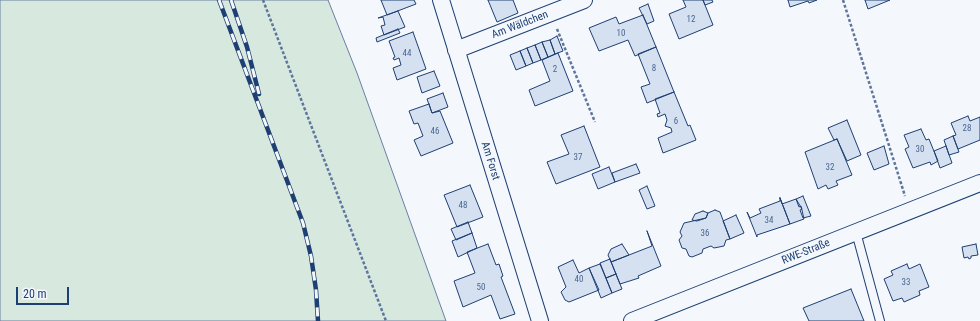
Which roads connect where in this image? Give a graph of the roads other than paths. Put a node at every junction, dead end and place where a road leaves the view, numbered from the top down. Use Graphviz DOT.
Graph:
graph roads {
  1 [pos="441,0"];
  2 [pos="584,0"];
  3 [pos="456,50"];
  4 [pos="980,182"];
  5 [pos="856,232"];
  6 [pos="540,321"];
  7 [pos="632,321"];
  8 [pos="880,321"];
  1 -- 3 [label="street, Am Forst"];
  2 -- 3 [label="street, Am Wäldchen"];
  3 -- 6 [label="street, Am Forst"];
  4 -- 5 [label="street, RWE-Straße"];
  5 -- 7 [label="street, RWE-Straße"];
  5 -- 8 [label="lane"];
}
